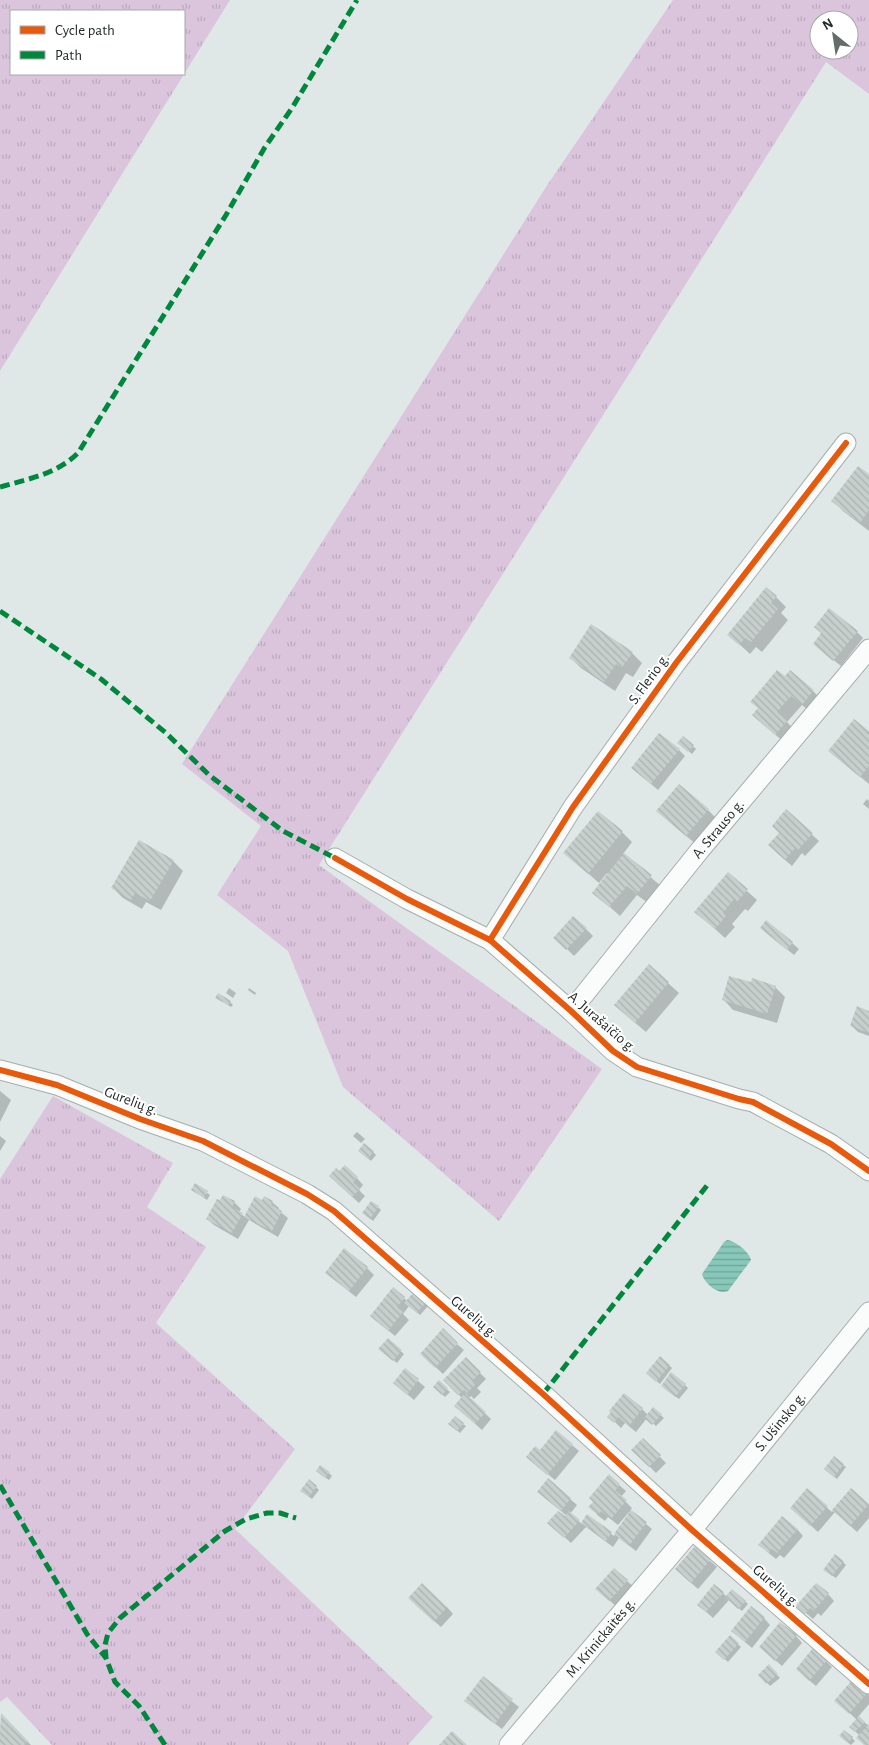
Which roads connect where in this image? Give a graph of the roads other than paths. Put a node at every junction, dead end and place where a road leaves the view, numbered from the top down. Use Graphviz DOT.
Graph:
graph roads {
  1 [pos="846,443"];
  2 [pos="869,649"];
  3 [pos="335,858"];
  4 [pos="490,940"];
  5 [pos="571,1012"];
  6 [pos="0,1070"];
  7 [pos="869,1171"];
  8 [pos="869,1312"];
  9 [pos="692,1530"];
  10 [pos="869,1684"];
  11 [pos="509,1745"];
  1 -- 4 [label="street, S. Flerio g."];
  2 -- 5 [label="street, A. Strauso g."];
  3 -- 4 [label="street, A. Jurašaičio g."];
  4 -- 5 [label="street, A. Jurašaičio g."];
  5 -- 7 [label="street, A. Jurašaičio g."];
  6 -- 9 [label="street, Gurelių g."];
  8 -- 9 [label="street, S. Ušinsko g."];
  9 -- 10 [label="street, Gurelių g."];
  9 -- 11 [label="street, M. Krinickaitės g."];
}
